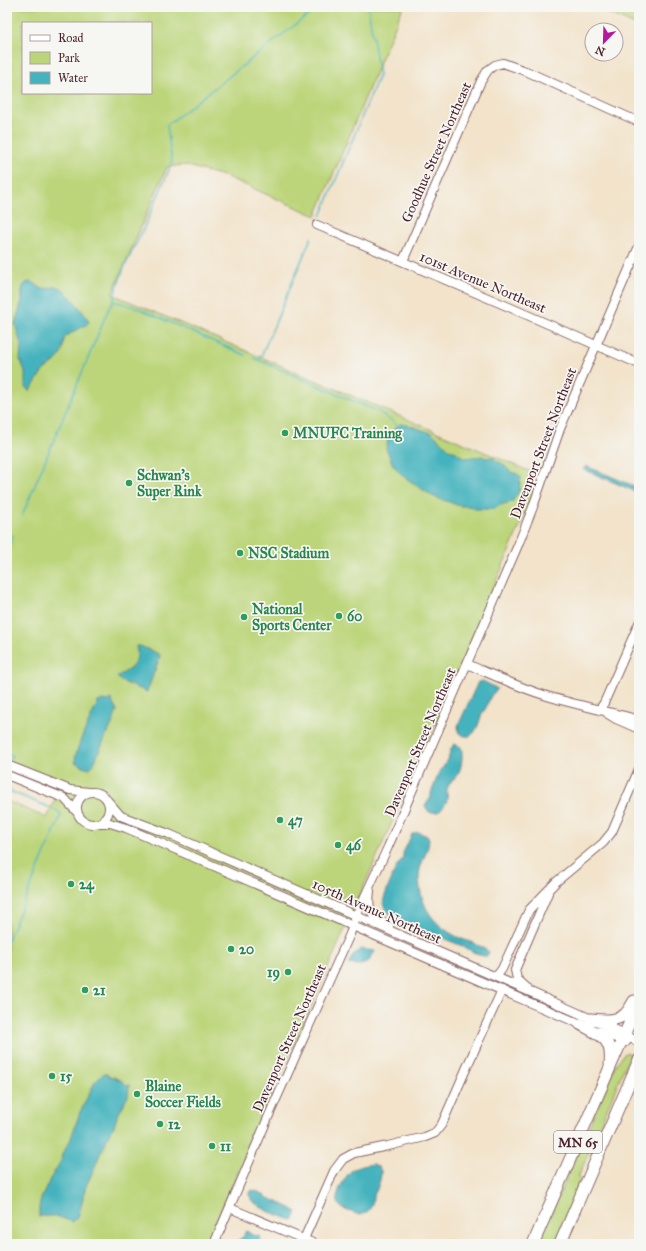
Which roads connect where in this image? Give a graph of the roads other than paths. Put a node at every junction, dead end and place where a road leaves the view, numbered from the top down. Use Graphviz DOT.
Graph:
graph roads {
  1 [pos="639,122"];
  2 [pos="317,225"];
  3 [pos="639,246"];
  4 [pos="403,261"];
  5 [pos="595,345"];
  6 [pos="639,364"];
  7 [pos="639,623"];
  8 [pos="467,664"];
  9 [pos="602,711"];
  10 [pos="639,720"];
  11 [pos="639,729"];
  12 [pos="7,765"];
  13 [pos="639,769"];
  14 [pos="7,775"];
  15 [pos="90,792"];
  16 [pos="108,801"];
  17 [pos="76,810"];
  18 [pos="100,823"];
  19 [pos="372,880"];
  20 [pos="549,888"];
  21 [pos="356,916"];
  22 [pos="353,926"];
  23 [pos="426,947"];
  24 [pos="496,977"];
  25 [pos="502,990"];
  26 [pos="530,992"];
  27 [pos="639,994"];
  28 [pos="639,1001"];
  29 [pos="591,1019"];
  30 [pos="580,1024"];
  31 [pos="624,1037"];
  32 [pos="639,1044"];
  33 [pos="639,1060"];
  34 [pos="609,1070"];
  35 [pos="230,1208"];
  36 [pos="304,1239"];
  37 [pos="214,1244"];
  38 [pos="315,1244"];
  39 [pos="533,1244"];
  40 [pos="560,1244"];
  1 -- 4 [label="street, Goodhue Street Northeast"];
  2 -- 4 [label="street, 101st Avenue Northeast"];
  3 -- 5 [label="street, Davenport Street Northeast"];
  4 -- 5 [label="street, 101st Avenue Northeast"];
  5 -- 6 [label="street, 101st Avenue Northeast"];
  5 -- 8 [label="street, Davenport Street Northeast"];
  7 -- 9 [label="street"];
  8 -- 9 [label="street"];
  8 -- 19 [label="street, Davenport Street Northeast"];
  9 -- 10 [label="street"];
  9 -- 11 [label="street"];
  12 -- 15 [label="street, 105th Avenue Northeast"];
  13 -- 20 [label="street"];
  14 -- 17 [label="street, 105th Avenue Northeast"];
  15 -- 16 [label="street, 105th Avenue Northeast"];
  15 -- 17 [label="street"];
  16 -- 18 [label="street"];
  16 -- 21 [label="street, 105th Avenue Northeast"];
  17 -- 18 [label="street, 105th Avenue Northeast"];
  18 -- 22 [label="street, 105th Avenue Northeast"];
  19 -- 21 [label="street, Davenport Street Northeast"];
  19 -- 23 [label="street"];
  20 -- 24 [label="street"];
  20 -- 26 [label="street"];
  21 -- 22 [label="street, Davenport Street Northeast"];
  21 -- 23 [label="street, 105th Avenue Northeast"];
  22 -- 25 [label="street, 105th Avenue Northeast"];
  22 -- 35 [label="street, Davenport Street Northeast"];
  23 -- 24 [label="street, 105th Avenue Northeast"];
  24 -- 26 [label="street, 105th Avenue Northeast"];
  25 -- 30 [label="street, 105th Avenue Northeast"];
  25 -- 36 [label="street"];
  26 -- 29 [label="street, 105th Avenue Northeast"];
  27 -- 29 [label="highway"];
  28 -- 31 [label="highway, MN 65"];
  29 -- 31 [label="street, 105th Avenue Northeast"];
  30 -- 31 [label="street, 105th Avenue Northeast"];
  30 -- 34 [label="highway"];
  31 -- 32 [label="street, 105th Avenue Northeast"];
  31 -- 34 [label="highway, MN 65"];
  33 -- 40 [label="highway, MN 65"];
  34 -- 39 [label="highway, MN 65"];
  35 -- 36 [label="street"];
  35 -- 37 [label="street, Davenport Street Northeast"];
  36 -- 38 [label="street"];
}
